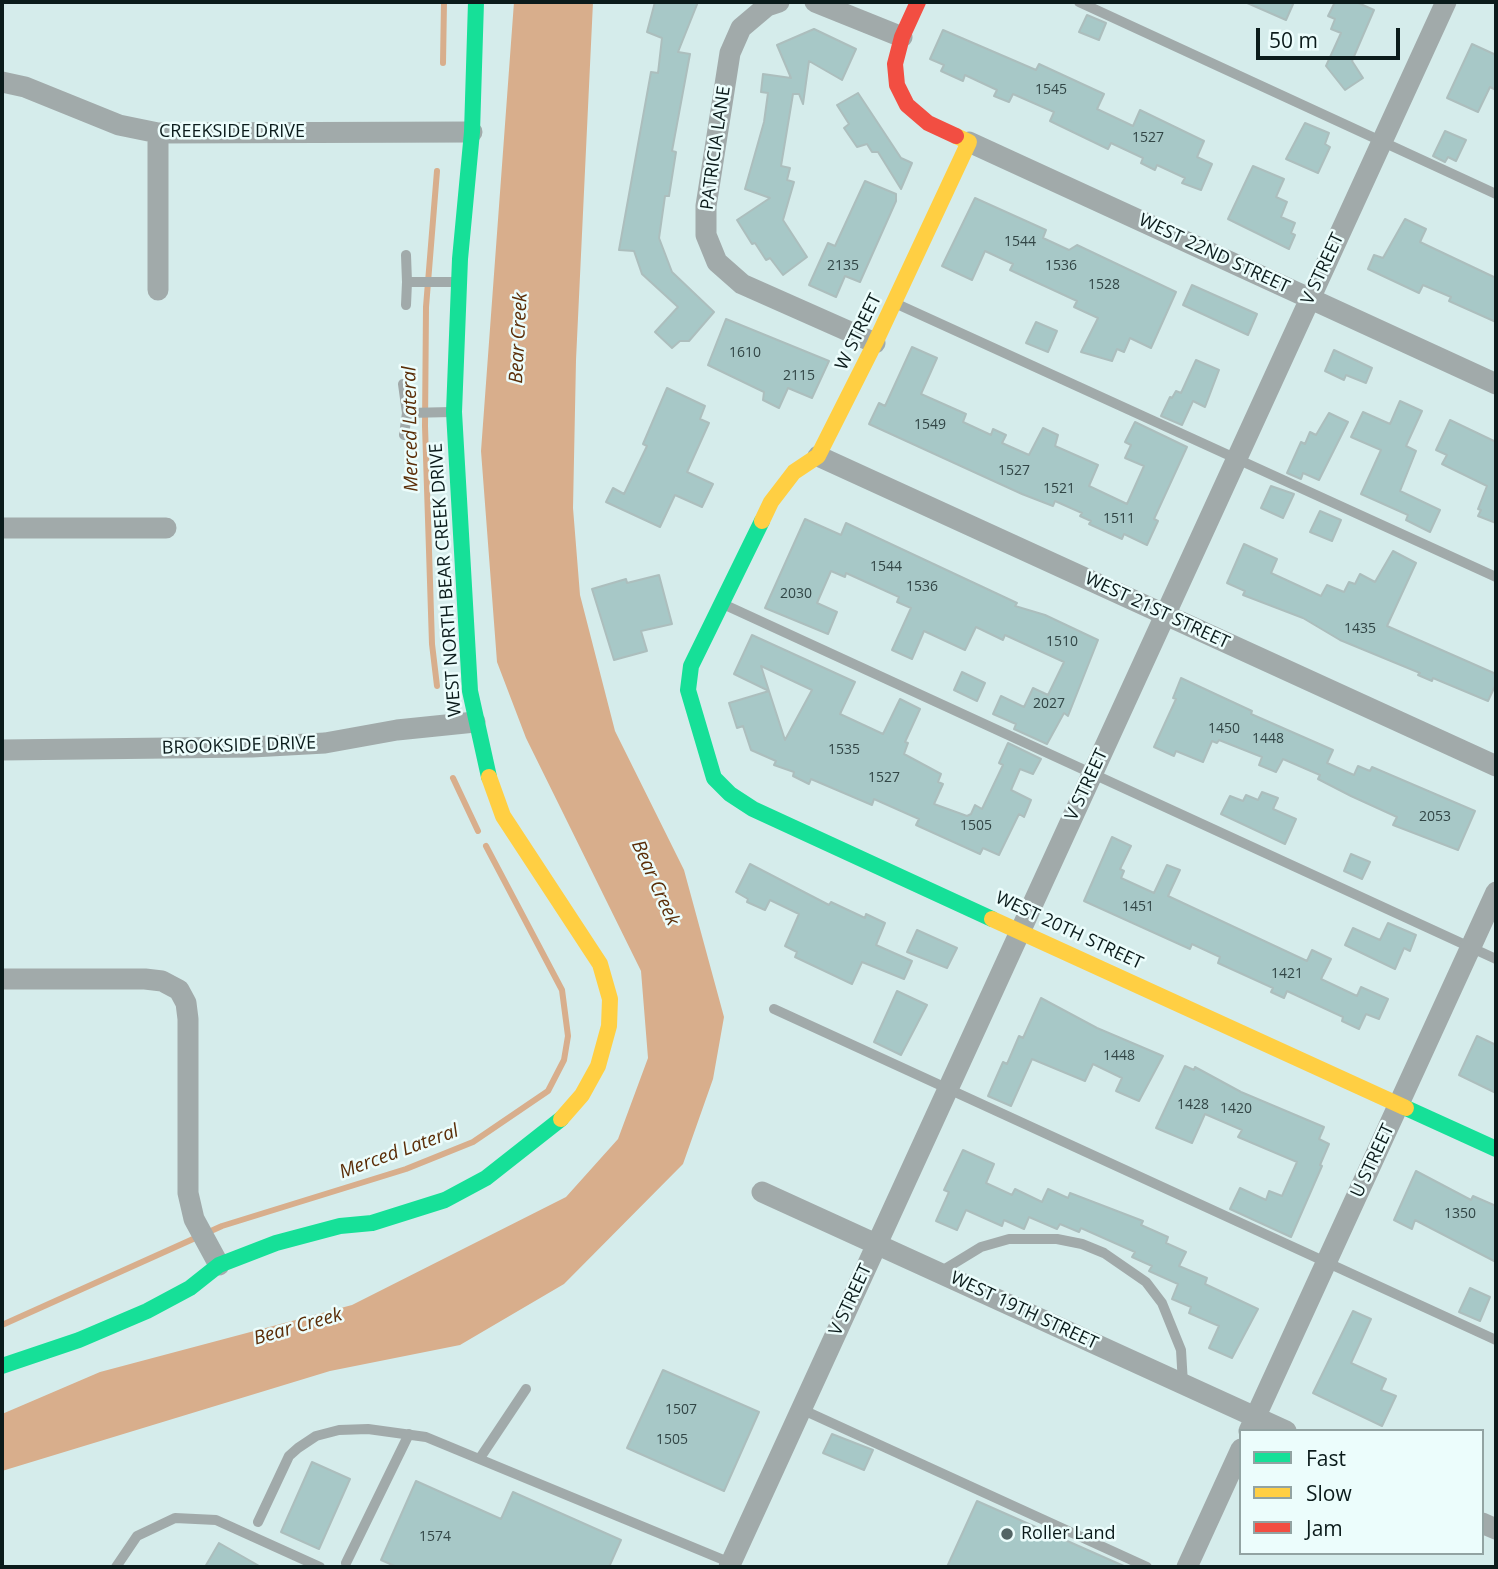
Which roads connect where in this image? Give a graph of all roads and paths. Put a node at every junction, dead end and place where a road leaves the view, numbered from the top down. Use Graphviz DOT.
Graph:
graph roads {
  1 [pos="476,2"];
  2 [pos="779,2"];
  3 [pos="815,2"];
  4 [pos="918,2"];
  5 [pos="1079,2"];
  6 [pos="1446,2"];
  7 [pos="902,37"];
  8 [pos="2,82"];
  9 [pos="472,132"];
  10 [pos="159,133"];
  11 [pos="1382,141"];
  12 [pos="969,142"];
  13 [pos="1496,194"];
  14 [pos="406,256"];
  15 [pos="412,282"];
  16 [pos="459,282"];
  17 [pos="158,290"];
  18 [pos="1310,298"];
  19 [pos="895,302"];
  20 [pos="406,305"];
  21 [pos="875,344"];
  22 [pos="403,384"];
  23 [pos="1496,384"];
  24 [pos="454,412"];
  25 [pos="410,413"];
  26 [pos="404,435"];
  27 [pos="818,456"];
  28 [pos="1236,458"];
  29 [pos="2,528"];
  30 [pos="166,528"];
  31 [pos="1496,577"];
  32 [pos="722,604"];
  33 [pos="1165,614"];
  34 [pos="688,690"];
  35 [pos="475,722"];
  36 [pos="2,750"];
  37 [pos="1496,766"];
  38 [pos="1092,774"];
  39 [pos="1496,892"];
  40 [pos="1020,930"];
  41 [pos="1471,947"];
  42 [pos="1496,959"];
  43 [pos="2,979"];
  44 [pos="774,1009"];
  45 [pos="948,1089"];
  46 [pos="1399,1104"];
  47 [pos="1496,1149"];
  48 [pos="762,1192"];
  49 [pos="877,1243"];
  50 [pos="1326,1262"];
  51 [pos="219,1265"];
  52 [pos="940,1272"];
  53 [pos="1496,1340"];
  54 [pos="2,1366"];
  55 [pos="1183,1384"];
  56 [pos="526,1389"];
  57 [pos="801,1409"];
  58 [pos="1252,1424"];
  59 [pos="1276,1429"];
  60 [pos="409,1434"];
  61 [pos="1239,1453"];
  62 [pos="481,1458"];
  63 [pos="258,1522"];
  64 [pos="346,1563"];
  65 [pos="733,1566"];
  66 [pos="116,1567"];
  67 [pos="316,1567"];
  68 [pos="1147,1567"];
  69 [pos="1187,1567"];
  1 -- 9 [label="street, WEST NORTH BEAR CREEK DRIVE"];
  2 -- 21 [label="street, PATRICIA LANE"];
  3 -- 7 [label="street"];
  4 -- 7 [label="street"];
  5 -- 11 [label="lane"];
  6 -- 11 [label="street, V STREET"];
  7 -- 12 [label="street"];
  8 -- 10 [label="street, CREEKSIDE DRIVE"];
  9 -- 10 [label="street, CREEKSIDE DRIVE"];
  9 -- 16 [label="street, WEST NORTH BEAR CREEK DRIVE"];
  10 -- 17 [label="street"];
  11 -- 13 [label="lane"];
  11 -- 18 [label="street, V STREET"];
  12 -- 18 [label="street, WEST 22ND STREET"];
  12 -- 19 [label="street, W STREET"];
  14 -- 15 [label="lane"];
  15 -- 16 [label="lane"];
  15 -- 20 [label="lane"];
  16 -- 24 [label="street, WEST NORTH BEAR CREEK DRIVE"];
  18 -- 23 [label="street, WEST 22ND STREET"];
  18 -- 28 [label="street, V STREET"];
  19 -- 21 [label="street, W STREET"];
  19 -- 28 [label="lane"];
  21 -- 27 [label="street, W STREET"];
  22 -- 25 [label="lane"];
  24 -- 25 [label="lane"];
  24 -- 35 [label="street, WEST NORTH BEAR CREEK DRIVE"];
  25 -- 26 [label="lane"];
  27 -- 32 [label="street, W STREET"];
  27 -- 33 [label="street, WEST 21ST STREET"];
  28 -- 31 [label="lane"];
  28 -- 33 [label="street, V STREET"];
  29 -- 30 [label="street"];
  32 -- 34 [label="street, W STREET"];
  32 -- 38 [label="lane"];
  33 -- 37 [label="street, WEST 21ST STREET"];
  33 -- 38 [label="street, V STREET"];
  34 -- 40 [label="street, WEST 20TH STREET"];
  35 -- 36 [label="street, BROOKSIDE DRIVE"];
  35 -- 51 [label="street, WEST NORTH BEAR CREEK DRIVE"];
  38 -- 40 [label="street, V STREET"];
  38 -- 41 [label="lane"];
  39 -- 41 [label="street, U STREET"];
  40 -- 45 [label="street, V STREET"];
  40 -- 46 [label="street, WEST 20TH STREET"];
  41 -- 42 [label="lane"];
  41 -- 46 [label="street, U STREET"];
  43 -- 51 [label="street"];
  44 -- 45 [label="lane"];
  45 -- 49 [label="street, V STREET"];
  45 -- 50 [label="lane"];
  46 -- 47 [label="street, WEST 20TH STREET"];
  46 -- 50 [label="street, U STREET"];
  48 -- 49 [label="street, WEST 19TH STREET"];
  49 -- 52 [label="street, WEST 19TH STREET"];
  49 -- 57 [label="street, V STREET"];
  50 -- 53 [label="lane"];
  50 -- 58 [label="street, U STREET"];
  51 -- 54 [label="street, WEST NORTH BEAR CREEK DRIVE"];
  52 -- 55 [label="street, WEST 19TH STREET"];
  52 -- 55 [label="lane"];
  55 -- 58 [label="street, WEST 19TH STREET"];
  56 -- 62 [label="lane"];
  57 -- 65 [label="street, V STREET"];
  57 -- 68 [label="lane"];
  58 -- 59 [label="street, WEST 19TH STREET"];
  60 -- 62 [label="lane"];
  60 -- 63 [label="lane"];
  60 -- 64 [label="lane"];
  61 -- 69 [label="street"];
  62 -- 65 [label="lane"];
  66 -- 67 [label="lane"];
}
